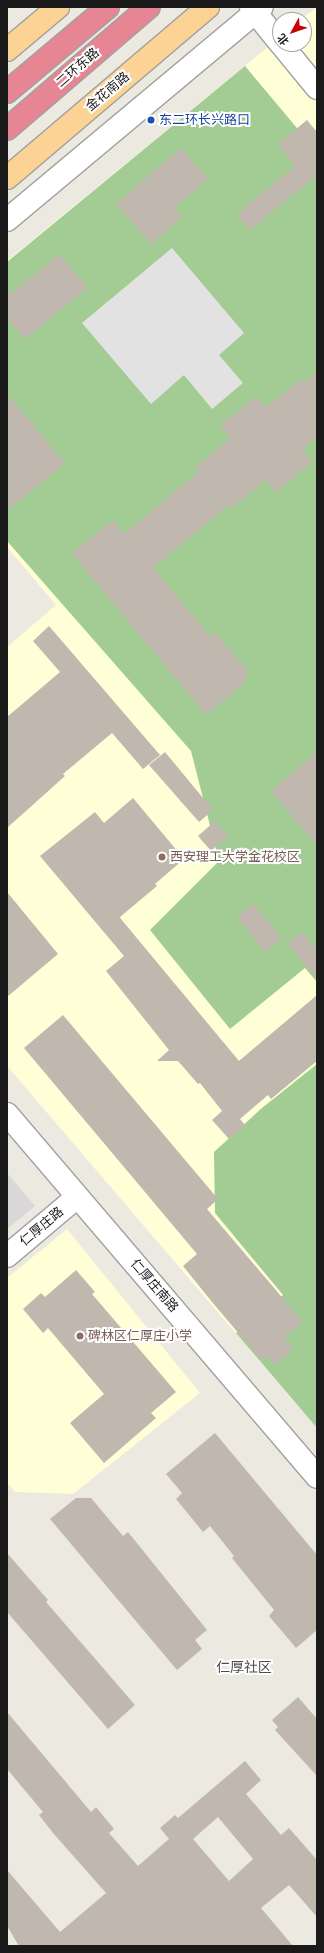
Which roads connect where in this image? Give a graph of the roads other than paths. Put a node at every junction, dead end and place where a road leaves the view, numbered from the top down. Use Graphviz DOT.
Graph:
graph roads {
  1 [pos="58,7"];
  2 [pos="108,7"];
  3 [pos="149,7"];
  4 [pos="208,7"];
  5 [pos="256,9"];
  6 [pos="272,32"];
  7 [pos="7,50"];
  8 [pos="287,52"];
  9 [pos="317,88"];
  10 [pos="7,92"];
  11 [pos="7,130"];
  12 [pos="7,178"];
  13 [pos="7,220"];
  14 [pos="7,1114"];
  15 [pos="77,1197"];
  16 [pos="7,1256"];
  17 [pos="317,1477"];
  1 -- 7 [label="main road"];
  2 -- 10 [label="highway, 二环东路"];
  3 -- 11 [label="highway, 二环东路"];
  4 -- 12 [label="main road, 金花南路"];
  5 -- 6 [label="street"];
  5 -- 13 [label="street"];
  8 -- 9 [label="street"];
  14 -- 15 [label="street, 仁厚庄南路"];
  15 -- 16 [label="street, 仁厚庄路"];
  15 -- 17 [label="street, 仁厚庄南路"];
}
